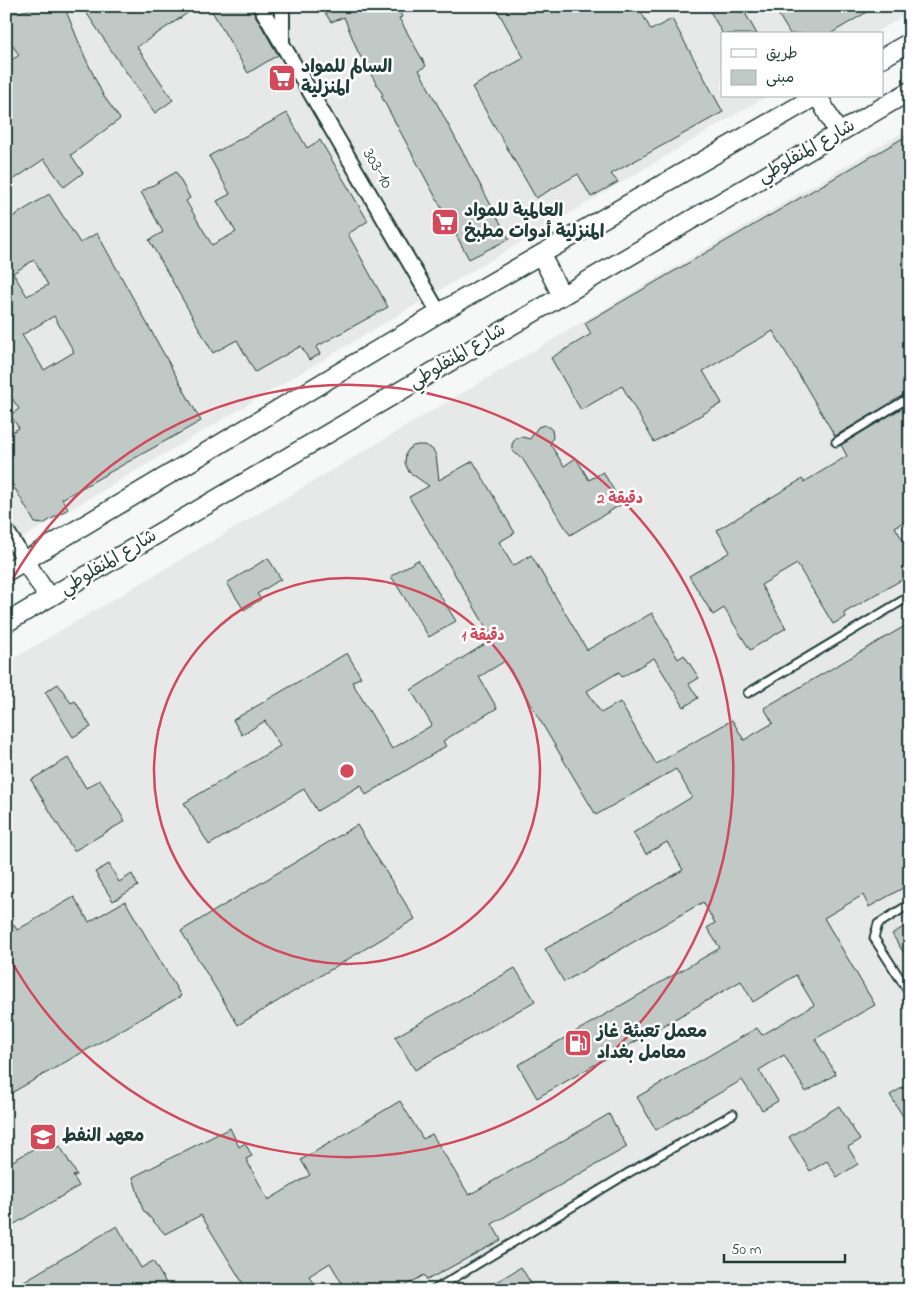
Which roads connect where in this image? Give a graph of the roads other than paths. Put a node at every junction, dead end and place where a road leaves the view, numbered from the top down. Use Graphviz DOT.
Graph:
graph roads {
  1 [pos="260,6"];
  2 [pos="282,6"];
  3 [pos="282,42"];
  4 [pos="910,42"];
  5 [pos="884,57"];
  6 [pos="910,91"];
  7 [pos="814,98"];
  8 [pos="818,98"];
  9 [pos="838,133"];
  10 [pos="541,255"];
  11 [pos="562,296"];
  12 [pos="439,314"];
  13 [pos="910,397"];
  14 [pos="836,442"];
  15 [pos="6,530"];
  16 [pos="25,561"];
  17 [pos="6,572"];
  18 [pos="910,596"];
  19 [pos="49,598"];
  20 [pos="6,623"];
  21 [pos="748,693"];
  22 [pos="910,904"];
  23 [pos="910,994"];
  24 [pos="733,1114"];
  25 [pos="434,1290"];
  1 -- 3 [label="street, 303-10"];
  2 -- 3 [label="street, 303-10"];
  3 -- 12 [label="street, 303-10"];
  4 -- 5 [label="street"];
  6 -- 9 [label="street, شارع المنفلوطي"];
  7 -- 10 [label="street"];
  8 -- 9 [label="street"];
  9 -- 11 [label="street, شارع المنفلوطي"];
  10 -- 11 [label="street"];
  10 -- 12 [label="street"];
  11 -- 19 [label="street, شارع المنفلوطي"];
  12 -- 16 [label="street"];
  13 -- 14 [label="lane"];
  15 -- 16 [label="street"];
  16 -- 17 [label="street"];
  16 -- 19 [label="street"];
  18 -- 21 [label="lane"];
  19 -- 20 [label="street, شارع المنفلوطي"];
  22 -- 23 [label="lane"];
  24 -- 25 [label="lane"];
}
